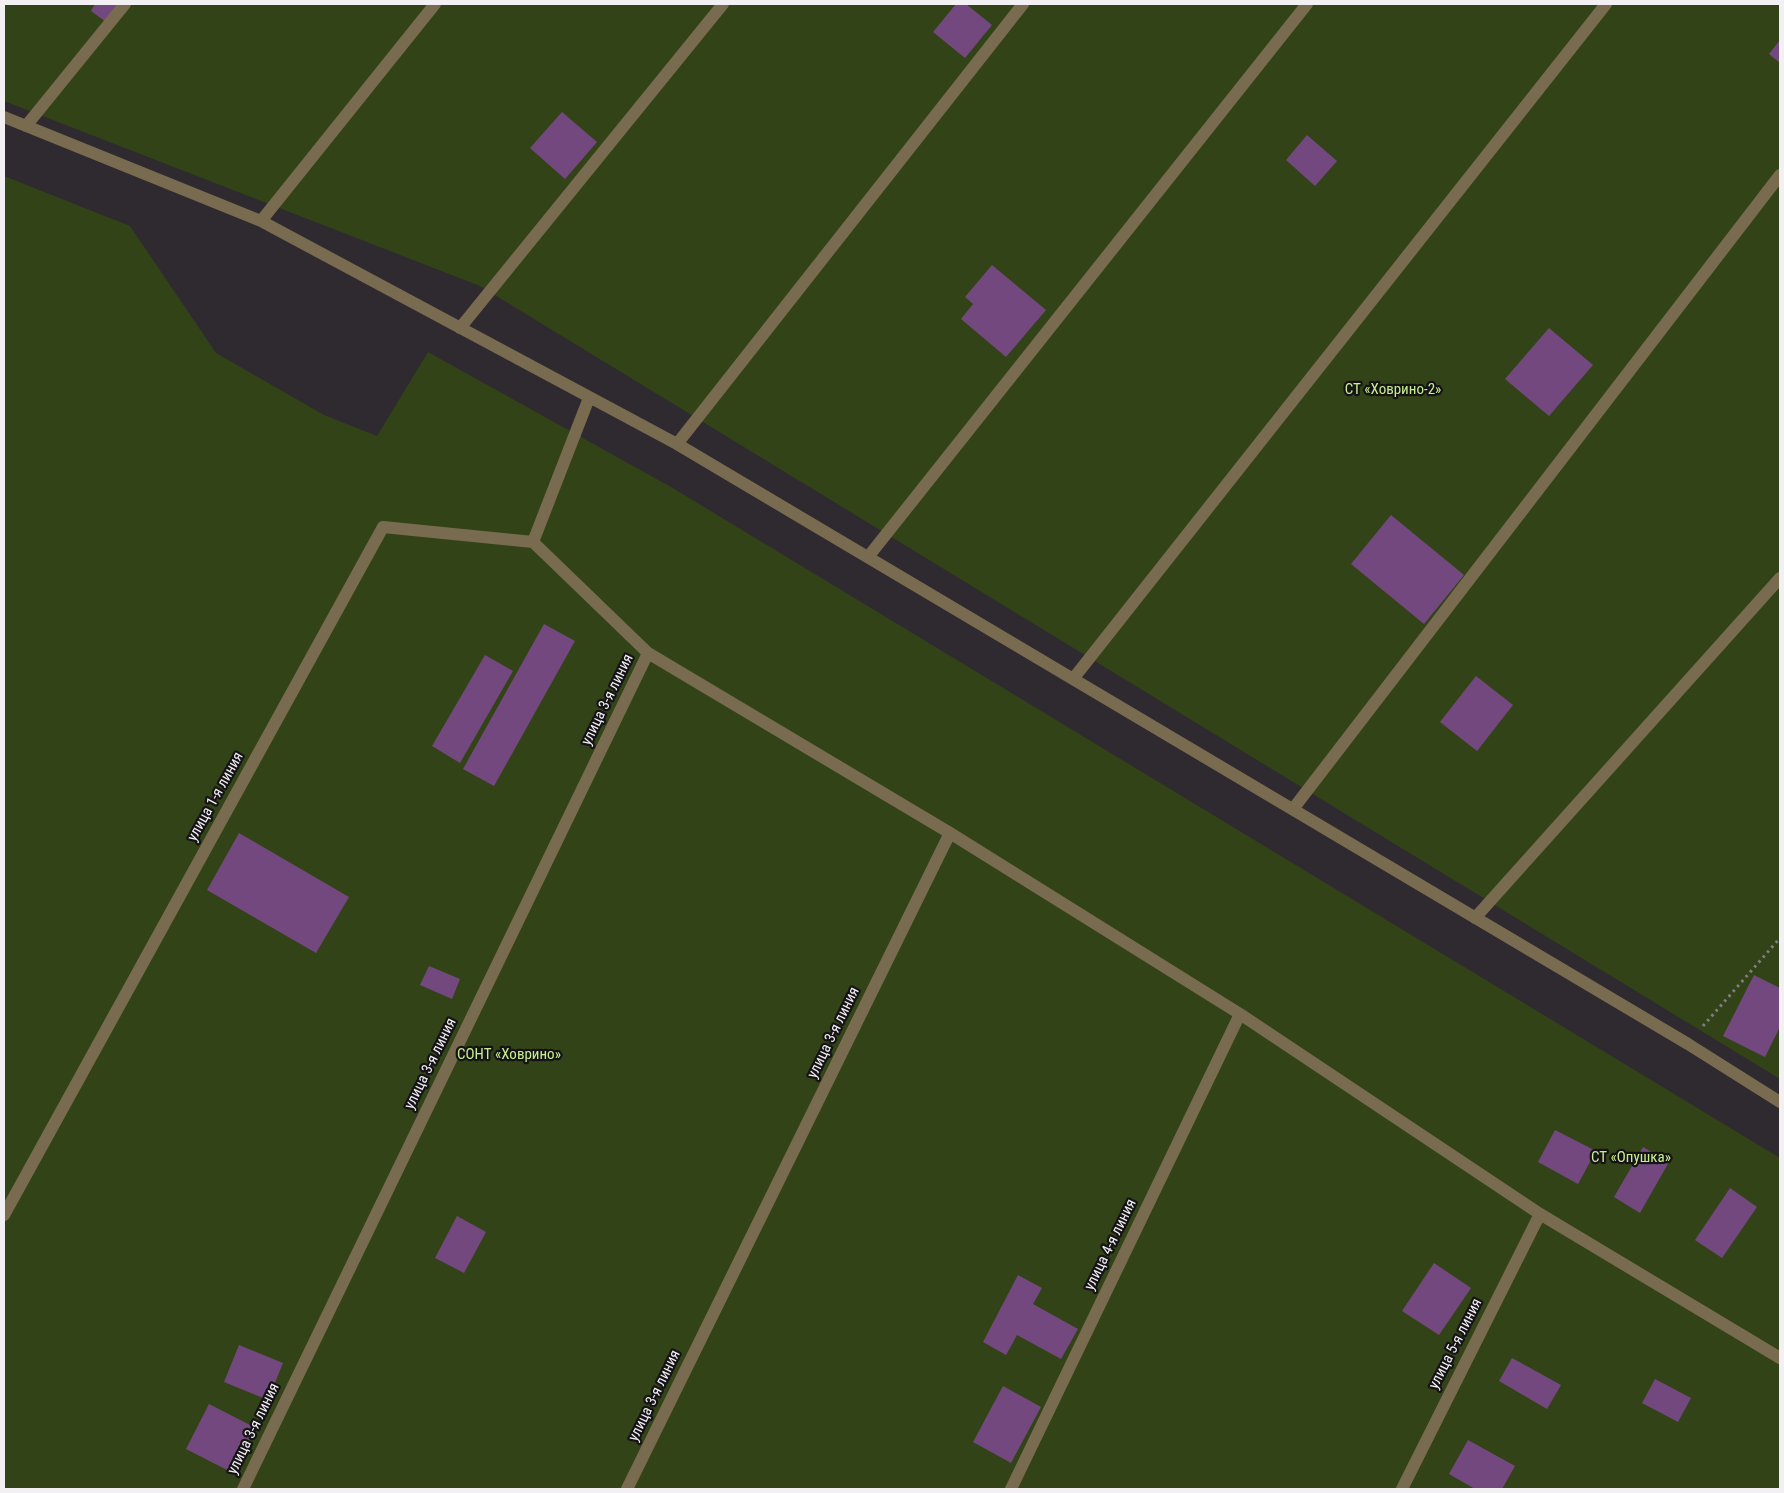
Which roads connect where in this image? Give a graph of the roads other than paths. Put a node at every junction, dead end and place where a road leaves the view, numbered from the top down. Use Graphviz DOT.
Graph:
graph roads {
  1 [pos="125,4"];
  2 [pos="435,4"];
  3 [pos="723,4"];
  4 [pos="1023,4"];
  5 [pos="1307,4"];
  6 [pos="1606,4"];
  7 [pos="4,118"];
  8 [pos="26,126"];
  9 [pos="1780,175"];
  10 [pos="261,221"];
  11 [pos="460,328"];
  12 [pos="590,398"];
  13 [pos="677,444"];
  14 [pos="533,542"];
  15 [pos="868,557"];
  16 [pos="1780,578"];
  17 [pos="648,653"];
  18 [pos="1073,679"];
  19 [pos="1293,809"];
  20 [pos="950,833"];
  21 [pos="1475,918"];
  22 [pos="1240,1014"];
  23 [pos="1780,1102"];
  24 [pos="1540,1214"];
  25 [pos="4,1215"];
  26 [pos="1780,1358"];
  27 [pos="243,1489"];
  28 [pos="628,1489"];
  29 [pos="1011,1489"];
  30 [pos="1402,1489"];
  1 -- 8 [label="street"];
  2 -- 10 [label="street"];
  3 -- 11 [label="street"];
  4 -- 13 [label="street"];
  5 -- 15 [label="street"];
  6 -- 18 [label="street"];
  7 -- 8 [label="street"];
  8 -- 10 [label="street"];
  9 -- 19 [label="street"];
  10 -- 11 [label="street"];
  11 -- 12 [label="street"];
  12 -- 13 [label="street"];
  12 -- 14 [label="street"];
  13 -- 15 [label="street"];
  14 -- 17 [label="street"];
  14 -- 25 [label="street, улица 1-я линия"];
  15 -- 18 [label="street"];
  16 -- 21 [label="street"];
  17 -- 20 [label="street"];
  17 -- 27 [label="street, улица 3-я линия"];
  18 -- 19 [label="street"];
  19 -- 21 [label="street"];
  20 -- 22 [label="street"];
  20 -- 28 [label="street, улица 3-я линия"];
  21 -- 23 [label="street"];
  22 -- 24 [label="street"];
  22 -- 29 [label="street, улица 4-я линия"];
  24 -- 26 [label="street"];
  24 -- 30 [label="street, улица 5-я линия"];
}
